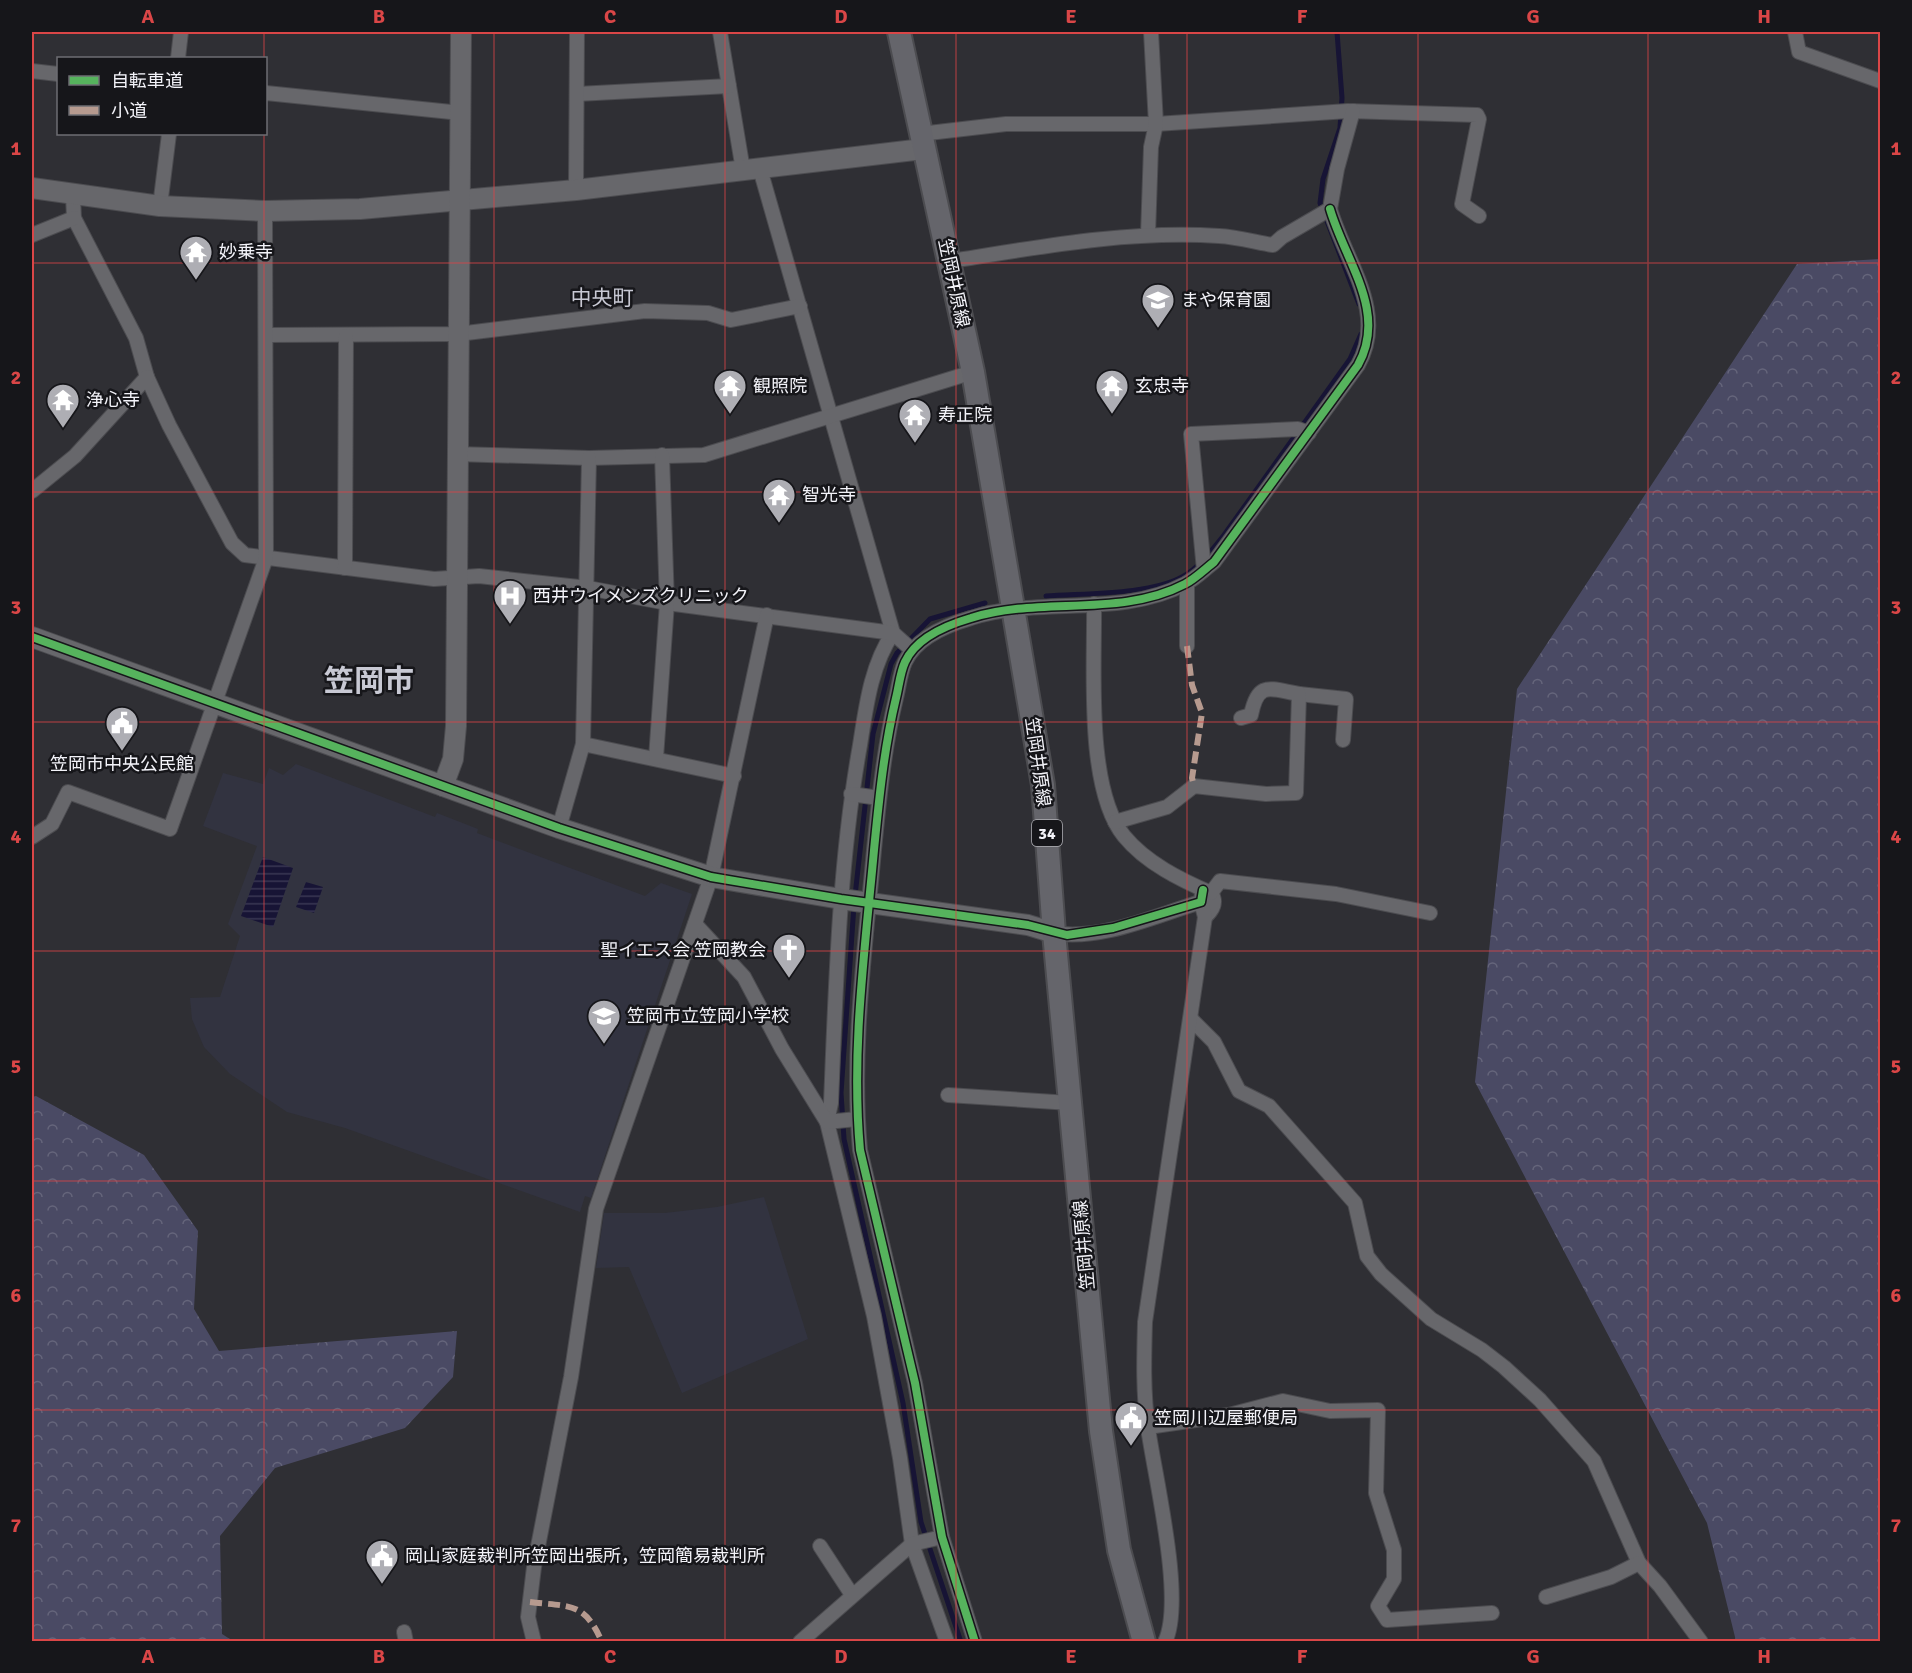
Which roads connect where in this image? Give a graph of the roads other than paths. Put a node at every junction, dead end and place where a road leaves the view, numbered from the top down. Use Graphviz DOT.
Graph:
graph roads {
  1 [pos="181,32"];
  2 [pos="461,32"];
  3 [pos="577,32"];
  4 [pos="720,32"];
  5 [pos="899,32"];
  6 [pos="1151,32"];
  7 [pos="1795,32"];
  8 [pos="178,57"];
  9 [pos="32,71"];
  10 [pos="57,74"];
  11 [pos="1881,81"];
  12 [pos="729,86"];
  13 [pos="267,93"];
  14 [pos="577,94"];
  15 [pos="1345,111"];
  16 [pos="461,113"];
  17 [pos="1156,124"];
  18 [pos="169,135"];
  19 [pos="922,142"];
  20 [pos="752,170"];
  21 [pos="32,188"];
  22 [pos="576,190"];
  23 [pos="73,196"];
  24 [pos="460,201"];
  25 [pos="160,206"];
  26 [pos="265,211"];
  27 [pos="1326,212"];
  28 [pos="1479,216"];
  29 [pos="74,218"];
  30 [pos="32,235"];
  31 [pos="1148,235"];
  32 [pos="951,261"];
  33 [pos="800,306"];
  34 [pos="458,334"];
  35 [pos="267,335"];
  36 [pos="345,336"];
  37 [pos="973,372"];
  38 [pos="147,377"];
  39 [pos="831,415"];
  40 [pos="1304,431"];
  41 [pos="456,454"];
  42 [pos="662,455"];
  43 [pos="589,458"];
  44 [pos="32,491"];
  45 [pos="266,558"];
  46 [pos="1203,560"];
  47 [pos="345,568"];
  48 [pos="457,577"];
  49 [pos="1187,584"];
  50 [pos="588,588"];
  51 [pos="667,603"];
  52 [pos="1094,604"];
  53 [pos="1013,609"];
  54 [pos="767,615"];
  55 [pos="896,635"];
  56 [pos="32,637"];
  57 [pos="1187,646"];
  58 [pos="911,649"];
  59 [pos="1299,694"];
  60 [pos="215,702"];
  61 [pos="1241,718"];
  62 [pos="877,723"];
  63 [pos="1343,740"];
  64 [pos="583,744"];
  65 [pos="657,758"];
  66 [pos="734,776"];
  67 [pos="443,786"];
  68 [pos="866,796"];
  69 [pos="1115,822"];
  70 [pos="559,828"];
  71 [pos="32,837"];
  72 [pos="711,877"];
  73 [pos="1205,895"];
  74 [pos="856,901"];
  75 [pos="1430,913"];
  76 [pos="695,924"];
  77 [pos="1054,933"];
  78 [pos="847,1012"];
  79 [pos="1191,1019"];
  80 [pos="948,1095"];
  81 [pos="1070,1103"];
  82 [pos="843,1120"];
  83 [pos="863,1223"];
  84 [pos="886,1313"];
  85 [pos="1148,1427"];
  86 [pos="939,1538"];
  87 [pos="915,1543"];
  88 [pos="820,1546"];
  89 [pos="1638,1563"];
  90 [pos="852,1595"];
  91 [pos="1546,1597"];
  92 [pos="1492,1613"];
  93 [pos="534,1641"];
  94 [pos="800,1641"];
  95 [pos="947,1641"];
  96 [pos="975,1641"];
  97 [pos="1144,1641"];
  98 [pos="1165,1641"];
  99 [pos="1701,1641"];
  1 -- 8 [label="street"];
  2 -- 16 [label="street"];
  3 -- 14 [label="street"];
  4 -- 12 [label="street"];
  5 -- 19 [label="main road, 笠岡井原線 / 34"];
  6 -- 17 [label="street"];
  7 -- 11 [label="street"];
  9 -- 10 [label="street"];
  12 -- 14 [label="street"];
  12 -- 20 [label="street"];
  13 -- 16 [label="street"];
  14 -- 22 [label="street"];
  15 -- 17 [label="street"];
  15 -- 27 [label="street"];
  15 -- 28 [label="street"];
  16 -- 24 [label="street"];
  17 -- 19 [label="street"];
  17 -- 31 [label="street"];
  18 -- 25 [label="street"];
  19 -- 20 [label="street"];
  19 -- 32 [label="main road, 笠岡井原線 / 34"];
  20 -- 22 [label="street"];
  20 -- 33 [label="street"];
  21 -- 23 [label="street"];
  22 -- 24 [label="street"];
  23 -- 25 [label="street"];
  23 -- 29 [label="street"];
  24 -- 26 [label="street"];
  24 -- 34 [label="street"];
  25 -- 26 [label="street"];
  26 -- 35 [label="street"];
  27 -- 31 [label="street"];
  27 -- 40 [label="street"];
  29 -- 30 [label="street"];
  29 -- 38 [label="street"];
  31 -- 32 [label="street"];
  32 -- 37 [label="main road, 笠岡井原線 / 34"];
  33 -- 34 [label="street"];
  33 -- 39 [label="street"];
  34 -- 36 [label="street"];
  34 -- 41 [label="street"];
  35 -- 36 [label="street"];
  35 -- 45 [label="street"];
  36 -- 47 [label="street"];
  37 -- 39 [label="street"];
  37 -- 53 [label="main road, 笠岡井原線 / 34"];
  38 -- 44 [label="street"];
  38 -- 45 [label="street"];
  39 -- 42 [label="street"];
  39 -- 55 [label="street"];
  40 -- 46 [label="street"];
  40 -- 46 [label="street"];
  41 -- 43 [label="street"];
  41 -- 48 [label="street"];
  42 -- 43 [label="street"];
  42 -- 51 [label="street"];
  43 -- 50 [label="street"];
  45 -- 47 [label="street"];
  45 -- 60 [label="street"];
  46 -- 49 [label="street"];
  47 -- 48 [label="street"];
  48 -- 50 [label="street"];
  48 -- 67 [label="street"];
  49 -- 52 [label="street"];
  49 -- 57 [label="street"];
  50 -- 51 [label="street"];
  50 -- 64 [label="street"];
  51 -- 54 [label="street"];
  51 -- 65 [label="street"];
  52 -- 53 [label="street"];
  52 -- 69 [label="street"];
  53 -- 58 [label="street"];
  53 -- 77 [label="main road, 笠岡井原線 / 34"];
  54 -- 55 [label="street"];
  54 -- 66 [label="street"];
  55 -- 58 [label="street"];
  55 -- 62 [label="street"];
  56 -- 60 [label="street"];
  58 -- 62 [label="street"];
  59 -- 61 [label="street"];
  59 -- 63 [label="street"];
  59 -- 69 [label="street"];
  60 -- 67 [label="street"];
  60 -- 71 [label="street"];
  62 -- 68 [label="street"];
  62 -- 68 [label="street"];
  64 -- 65 [label="street"];
  64 -- 70 [label="street"];
  65 -- 66 [label="street"];
  66 -- 72 [label="street"];
  67 -- 70 [label="street"];
  68 -- 74 [label="street"];
  68 -- 74 [label="street"];
  69 -- 73 [label="street"];
  70 -- 72 [label="street"];
  72 -- 74 [label="street"];
  72 -- 76 [label="street"];
  73 -- 75 [label="street"];
  73 -- 77 [label="street"];
  73 -- 79 [label="street"];
  74 -- 77 [label="street"];
  74 -- 78 [label="street"];
  74 -- 78 [label="street"];
  76 -- 82 [label="street"];
  76 -- 93 [label="street"];
  77 -- 81 [label="main road, 笠岡井原線 / 34"];
  78 -- 82 [label="street"];
  78 -- 82 [label="street"];
  79 -- 85 [label="street"];
  79 -- 89 [label="street"];
  80 -- 81 [label="street"];
  81 -- 97 [label="main road, 笠岡井原線 / 34"];
  82 -- 83 [label="street"];
  82 -- 83 [label="street"];
  83 -- 84 [label="street"];
  83 -- 84 [label="street"];
  84 -- 86 [label="street"];
  84 -- 87 [label="street"];
  85 -- 92 [label="street"];
  85 -- 98 [label="street"];
  86 -- 87 [label="street"];
  86 -- 96 [label="street"];
  87 -- 90 [label="street"];
  87 -- 95 [label="street"];
  88 -- 90 [label="street"];
  89 -- 91 [label="street"];
  89 -- 99 [label="street"];
  90 -- 94 [label="street"];
}
